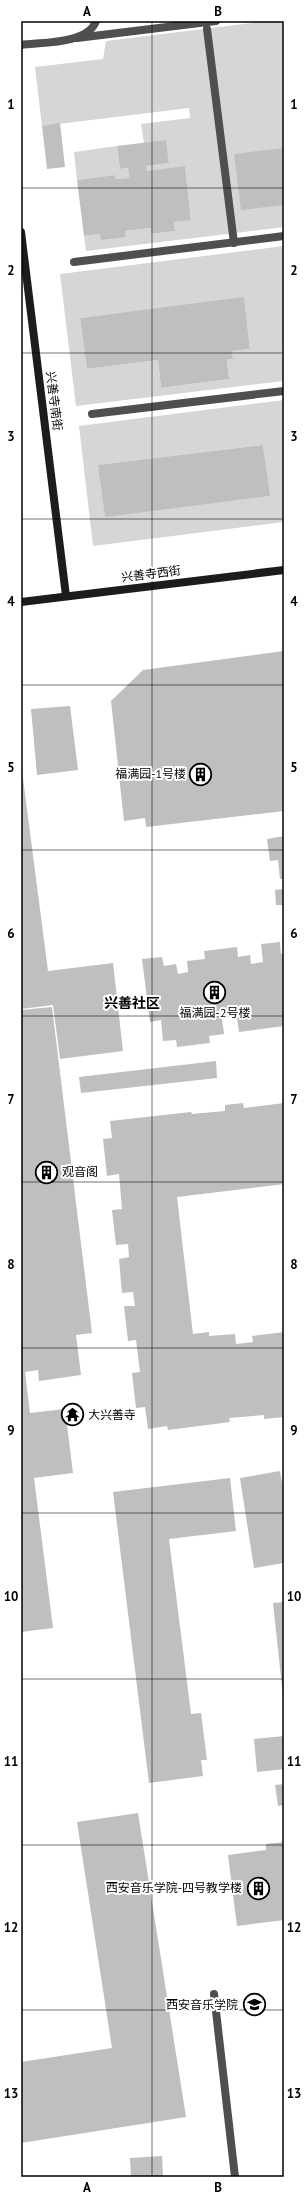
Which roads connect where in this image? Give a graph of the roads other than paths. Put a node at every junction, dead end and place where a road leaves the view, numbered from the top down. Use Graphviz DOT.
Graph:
graph roads {
  1 [pos="96,21"];
  2 [pos="216,21"];
  3 [pos="207,29"];
  4 [pos="76,38"];
  5 [pos="21,45"];
  6 [pos="21,232"];
  7 [pos="284,236"];
  8 [pos="234,243"];
  9 [pos="74,262"];
  10 [pos="284,390"];
  11 [pos="92,414"];
  12 [pos="284,570"];
  13 [pos="66,596"];
  14 [pos="21,602"];
  15 [pos="214,1994"];
  16 [pos="235,2177"];
  1 -- 4 [label="street"];
  2 -- 4 [label="street"];
  3 -- 8 [label="street"];
  4 -- 5 [label="street"];
  6 -- 13 [label="street, 兴善寺南街"];
  7 -- 8 [label="street"];
  8 -- 9 [label="street"];
  10 -- 11 [label="street"];
  12 -- 13 [label="street, 兴善寺西街"];
  13 -- 14 [label="street, 兴善寺西街"];
  15 -- 16 [label="street"];
}
